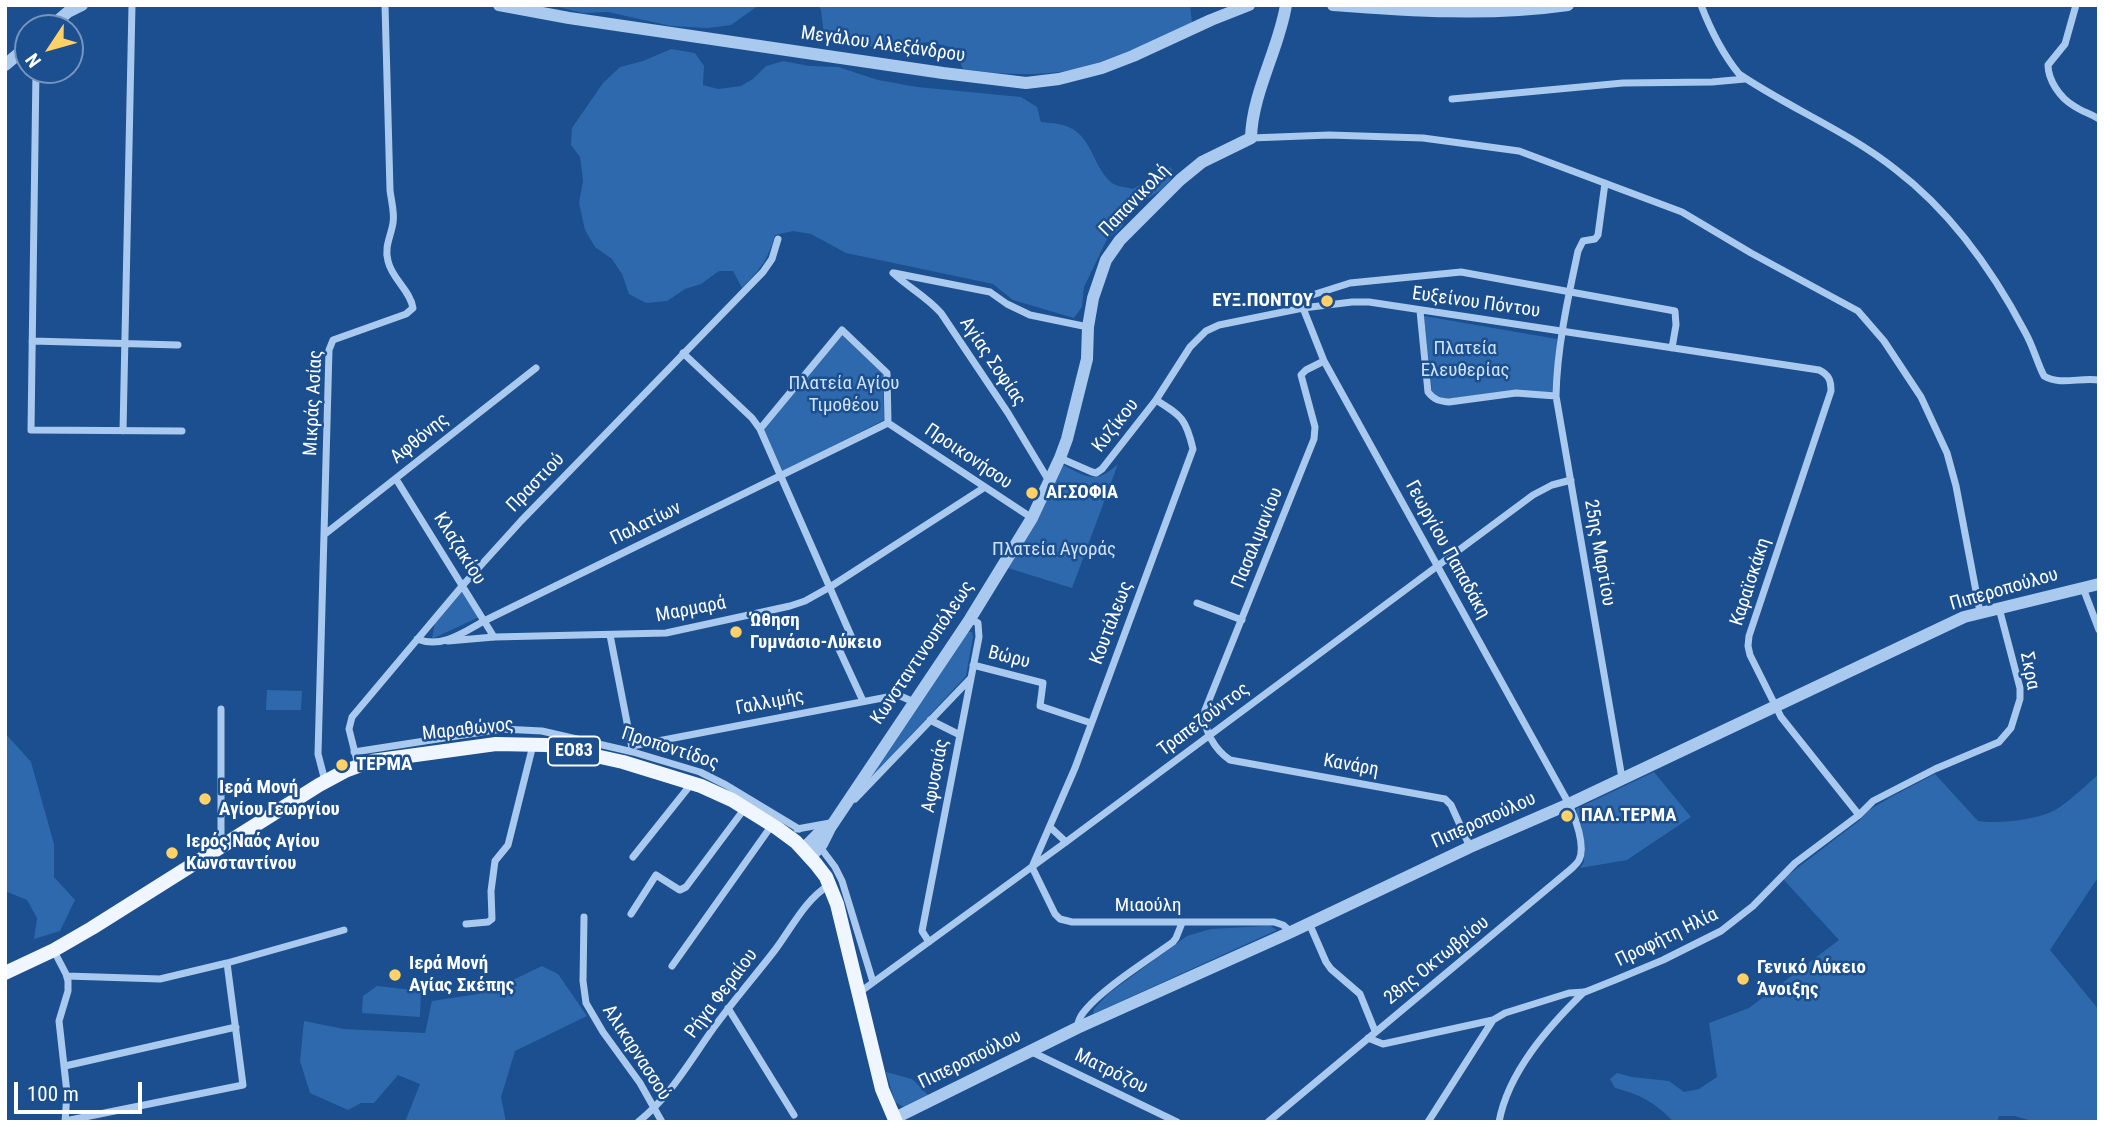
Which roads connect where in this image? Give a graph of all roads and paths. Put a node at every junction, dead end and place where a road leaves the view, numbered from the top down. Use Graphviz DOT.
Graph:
graph roads {
  1 [pos="132,5"];
  2 [pos="385,5"];
  3 [pos="499,5"];
  4 [pos="1249,5"];
  5 [pos="1286,5"];
  6 [pos="1333,5"];
  7 [pos="1568,5"];
  8 [pos="1701,5"];
  9 [pos="2076,5"];
  10 [pos="1746,79"];
  11 [pos="36,84"];
  12 [pos="1452,99"];
  13 [pos="2099,119"];
  14 [pos="1251,138"];
  15 [pos="1605,183"];
  16 [pos="778,240"];
  17 [pos="1570,291"];
  18 [pos="1303,308"];
  19 [pos="1420,311"];
  20 [pos="1088,327"];
  21 [pos="1563,332"];
  22 [pos="32,341"];
  23 [pos="125,343"];
  24 [pos="178,345"];
  25 [pos="1672,348"];
  26 [pos="683,353"];
  27 [pos="1324,361"];
  28 [pos="536,368"];
  29 [pos="1827,374"];
  30 [pos="2099,380"];
  31 [pos="1556,396"];
  32 [pos="1156,400"];
  33 [pos="888,423"];
  34 [pos="760,429"];
  35 [pos="123,430"];
  36 [pos="182,431"];
  37 [pos="1060,458"];
  38 [pos="781,475"];
  39 [pos="396,479"];
  40 [pos="1571,480"];
  41 [pos="1049,482"];
  42 [pos="985,487"];
  43 [pos="326,514"];
  44 [pos="1032,518"];
  45 [pos="342,520"];
  46 [pos="325,534"];
  47 [pos="1437,565"];
  48 [pos="2099,584"];
  49 [pos="463,585"];
  50 [pos="830,587"];
  51 [pos="2083,588"];
  52 [pos="1198,603"];
  53 [pos="1999,608"];
  54 [pos="1980,612"];
  55 [pos="970,619"];
  56 [pos="1242,620"];
  57 [pos="484,621"];
  58 [pos="2099,630"];
  59 [pos="610,635"];
  60 [pos="494,637"];
  61 [pos="417,639"];
  62 [pos="448,641"];
  63 [pos="973,665"];
  64 [pos="971,679"];
  65 [pos="863,701"];
  66 [pos="914,702"];
  67 [pos="1774,706"];
  68 [pos="221,709"];
  69 [pos="930,720"];
  70 [pos="1091,723"];
  71 [pos="1209,735"];
  72 [pos="960,736"];
  73 [pos="2005,737"];
  74 [pos="533,744"];
  75 [pos="633,749"];
  76 [pos="356,759"];
  77 [pos="1622,778"];
  78 [pos="325,781"];
  79 [pos="692,782"];
  80 [pos="1569,804"];
  81 [pos="745,808"];
  82 [pos="1859,815"];
  83 [pos="835,822"];
  84 [pos="774,826"];
  85 [pos="1050,827"];
  86 [pos="799,829"];
  87 [pos="1066,842"];
  88 [pos="224,846"];
  89 [pos="1470,847"];
  90 [pos="811,851"];
  91 [pos="634,857"];
  92 [pos="1032,867"];
  93 [pos="829,885"];
  94 [pos="631,914"];
  95 [pos="584,917"];
  96 [pos="466,923"];
  97 [pos="1182,923"];
  98 [pos="1309,923"];
  99 [pos="344,930"];
  100 [pos="1291,932"];
  101 [pos="929,942"];
  102 [pos="54,950"];
  103 [pos="227,963"];
  104 [pos="672,966"];
  105 [pos="5,973"];
  106 [pos="67,976"];
  107 [pos="873,982"];
  108 [pos="860,992"];
  109 [pos="1585,992"];
  110 [pos="728,1008"];
  111 [pos="1493,1020"];
  112 [pos="236,1027"];
  113 [pos="1077,1028"];
  114 [pos="1375,1031"];
  115 [pos="1368,1038"];
  116 [pos="1032,1052"];
  117 [pos="65,1066"];
  118 [pos="654,1107"];
  119 [pos="794,1115"];
  120 [pos="65,1121"];
  121 [pos="891,1121"];
  122 [pos="638,1122"];
  123 [pos="662,1122"];
  124 [pos="1177,1122"];
  125 [pos="1268,1122"];
  126 [pos="1428,1122"];
  127 [pos="1499,1122"];
  1 -- 23 [label="street"];
  2 -- 43 [label="street, Μικράς Ασίας"];
  3 -- 4 [label="street, Μεγάλου Αλεξάνδρου"];
  5 -- 14 [label="street"];
  6 -- 7 [label="street"];
  8 -- 10 [label="street"];
  9 -- 13 [label="street"];
  10 -- 12 [label="street"];
  10 -- 30 [label="street"];
  11 -- 22 [label="street"];
  14 -- 15 [label="street"];
  14 -- 20 [label="street, Παπανικολή"];
  15 -- 17 [label="street, 25ης Μαρτίου"];
  15 -- 54 [label="street"];
  16 -- 26 [label="street, Πραστιού"];
  17 -- 18 [label="street"];
  17 -- 21 [label="street, 25ης Μαρτίου"];
  17 -- 25 [label="street"];
  18 -- 19 [label="street, Ευξείνου Πόντου"];
  18 -- 27 [label="street, Γεωργίου Παπαδάκη"];
  18 -- 32 [label="street, Ευξείνου Πόντου"];
  19 -- 21 [label="street, Ευξείνου Πόντου"];
  19 -- 31 [label="street"];
  20 -- 37 [label="street, Παπανικολή"];
  20 -- 41 [label="street, Αγίας Σοφίας"];
  21 -- 25 [label="street, Ευξείνου Πόντου"];
  21 -- 31 [label="street, 25ης Μαρτίου"];
  22 -- 23 [label="street"];
  22 -- 35 [label="street"];
  23 -- 24 [label="street"];
  23 -- 35 [label="street"];
  25 -- 29 [label="street, Ευξείνου Πόντου"];
  26 -- 34 [label="street"];
  26 -- 49 [label="street, Πραστιού"];
  27 -- 47 [label="street, Γεωργίου Παπαδάκη"];
  27 -- 56 [label="street, Πασαλιμανίου"];
  28 -- 39 [label="street, Αφθόνης"];
  29 -- 67 [label="street, Καραϊσκάκη"];
  31 -- 40 [label="street, 25ης Μαρτίου"];
  32 -- 37 [label="street, Κυζίκου"];
  32 -- 70 [label="street, Κουτάλεως"];
  33 -- 34 [label="street"];
  33 -- 38 [label="street, Παλατίων"];
  33 -- 42 [label="street, Προικονήσου"];
  34 -- 38 [label="street"];
  35 -- 36 [label="street"];
  37 -- 41 [label="street, Κωνσταντινουπόλεως"];
  38 -- 50 [label="street"];
  38 -- 57 [label="street, Παλατίων"];
  39 -- 45 [label="street, Αφθόνης"];
  39 -- 49 [label="street, Κλαζακίου"];
  40 -- 47 [label="street, Τραπεζούντος"];
  40 -- 77 [label="street, 25ης Μαρτίου"];
  41 -- 44 [label="street, Κωνσταντινουπόλεως"];
  42 -- 44 [label="street, Προικονήσου"];
  42 -- 50 [label="street, Μαρμαρά"];
  43 -- 45 [label="street"];
  43 -- 46 [label="street, Μικράς Ασίας"];
  44 -- 55 [label="street, Κωνσταντινουπόλεως"];
  45 -- 46 [label="street, Αφθόνης"];
  46 -- 78 [label="street, Μικράς Ασίας"];
  47 -- 71 [label="street, Τραπεζούντος"];
  47 -- 80 [label="street, Γεωργίου Παπαδάκη"];
  48 -- 51 [label="street, Πιπεροπούλου"];
  49 -- 57 [label="street, Κλαζακίου"];
  49 -- 61 [label="street, Πραστιού"];
  50 -- 59 [label="street, Μαρμαρά"];
  50 -- 65 [label="street"];
  51 -- 53 [label="street, Πιπεροπούλου"];
  51 -- 58 [label="street"];
  52 -- 56 [label="street"];
  53 -- 54 [label="street, Πιπεροπούλου"];
  53 -- 73 [label="street, Σκρα"];
  54 -- 67 [label="street, Πιπεροπούλου"];
  55 -- 63 [label="street, Αφυσσιάς"];
  55 -- 66 [label="street, Κωνσταντινουπόλεως"];
  56 -- 71 [label="street, Πασαλιμανίου"];
  57 -- 60 [label="street, Κλαζακίου"];
  57 -- 62 [label="street, Παλατίων"];
  59 -- 60 [label="street, Μαρμαρά"];
  59 -- 75 [label="street"];
  60 -- 62 [label="street, Μαρμαρά"];
  61 -- 62 [label="street"];
  61 -- 76 [label="street, Πραστιού"];
  63 -- 64 [label="street, Αφυσσιάς"];
  63 -- 70 [label="street, Βώρυ"];
  64 -- 69 [label="street"];
  64 -- 72 [label="street, Αφυσσιάς"];
  65 -- 66 [label="street, Γαλλιμής"];
  65 -- 75 [label="street, Γαλλιμής"];
  66 -- 83 [label="street, Κωνσταντινουπόλεως"];
  67 -- 77 [label="street, Πιπεροπούλου"];
  67 -- 82 [label="street, Καραϊσκάκη"];
  68 -- 88 [label="street"];
  69 -- 72 [label="street"];
  69 -- 83 [label="street"];
  70 -- 85 [label="street, Κουτάλεως"];
  71 -- 87 [label="street, Τραπεζούντος"];
  71 -- 89 [label="street, Κανάρη"];
  72 -- 101 [label="street, Αφυσσιάς"];
  73 -- 82 [label="street, Προφήτη Ηλία"];
  74 -- 76 [label="main road, Μαραθώνος / ΕΟ83"];
  74 -- 79 [label="main road, Μαραθώνος / ΕΟ83"];
  74 -- 96 [label="street"];
  75 -- 76 [label="street, Προποντίδος"];
  75 -- 86 [label="street, Προποντίδος"];
  76 -- 78 [label="main road, Μαραθώνος / ΕΟ83"];
  77 -- 80 [label="street, Πιπεροπούλου"];
  78 -- 88 [label="main road, Μαραθώνος / ΕΟ83"];
  79 -- 81 [label="main road, Μαραθώνος / ΕΟ83"];
  79 -- 91 [label="street"];
  80 -- 89 [label="street, Πιπεροπούλου"];
  80 -- 114 [label="street, 28ης Οκτωβρίου"];
  81 -- 84 [label="main road, Μαραθώνος / ΕΟ83"];
  81 -- 94 [label="street"];
  82 -- 109 [label="street, Προφήτη Ηλία"];
  83 -- 86 [label="street"];
  83 -- 90 [label="street, Κωνσταντινουπόλεως"];
  84 -- 86 [label="street"];
  84 -- 90 [label="main road, Μαραθώνος / ΕΟ83"];
  84 -- 104 [label="street"];
  85 -- 87 [label="street"];
  85 -- 92 [label="street, Κουτάλεως"];
  87 -- 92 [label="street, Τραπεζούντος"];
  88 -- 102 [label="main road, Μαραθώνος / ΕΟ83"];
  89 -- 98 [label="street, Πιπεροπούλου"];
  90 -- 93 [label="main road, Μαραθώνος / ΕΟ83"];
  90 -- 107 [label="street"];
  92 -- 97 [label="street, Μιαούλη"];
  92 -- 101 [label="street, Τραπεζούντος"];
  93 -- 108 [label="main road, Μαραθώνος / ΕΟ83"];
  93 -- 110 [label="street, Ρήγα Φεραίου"];
  95 -- 118 [label="street, Αλικαρνασσού"];
  97 -- 100 [label="street, Μιαούλη"];
  97 -- 113 [label="street"];
  98 -- 100 [label="street, Πιπεροπούλου"];
  98 -- 114 [label="street"];
  99 -- 103 [label="street"];
  100 -- 113 [label="street, Πιπεροπούλου"];
  101 -- 107 [label="street, Τραπεζούντος"];
  102 -- 105 [label="main road, Μαραθώνος / ΕΟ83"];
  102 -- 106 [label="street"];
  103 -- 106 [label="street"];
  103 -- 112 [label="street"];
  106 -- 117 [label="street"];
  107 -- 108 [label="street, Τραπεζούντος"];
  108 -- 121 [label="main road, Μαραθώνος / ΕΟ83"];
  109 -- 111 [label="street, Προφήτη Ηλία"];
  109 -- 127 [label="street"];
  110 -- 118 [label="street, Ρήγα Φεραίου"];
  110 -- 119 [label="street"];
  111 -- 115 [label="street, Προφήτη Ηλία"];
  111 -- 126 [label="street"];
  112 -- 117 [label="street"];
  112 -- 120 [label="street"];
  113 -- 116 [label="street, Πιπεροπούλου"];
  114 -- 115 [label="street, 28ης Οκτωβρίου"];
  115 -- 125 [label="street, 28ης Οκτωβρίου"];
  116 -- 121 [label="street, Πιπεροπούλου"];
  116 -- 124 [label="street, Ματρόζου"];
  117 -- 120 [label="street"];
  118 -- 122 [label="street, Ρήγα Φεραίου"];
  118 -- 123 [label="street, Αλικαρνασσού"];
}
